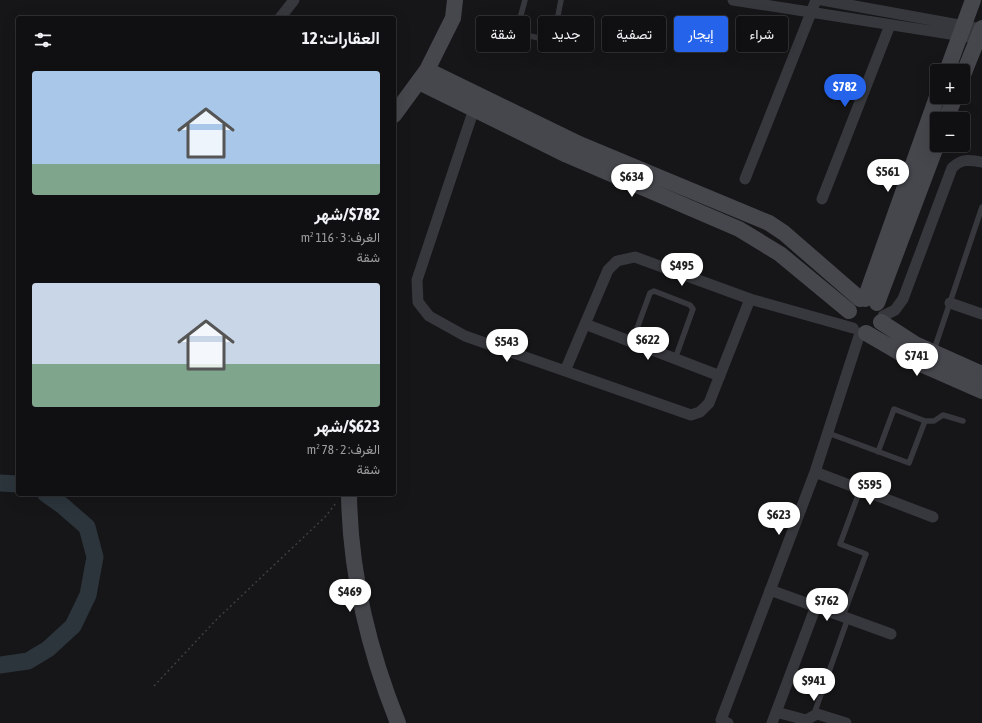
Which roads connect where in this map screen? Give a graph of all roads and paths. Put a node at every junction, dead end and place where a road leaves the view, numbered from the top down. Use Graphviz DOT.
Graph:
graph roads {
  1 [pos="294,0"];
  2 [pos="455,0"];
  3 [pos="525,0"];
  4 [pos="561,0"];
  5 [pos="733,0"];
  6 [pos="816,0"];
  7 [pos="822,0"];
  8 [pos="973,0"];
  9 [pos="811,12"];
  10 [pos="282,16"];
  11 [pos="890,25"];
  12 [pos="962,31"];
  13 [pos="981,33"];
  14 [pos="950,64"];
  15 [pos="968,64"];
  16 [pos="423,76"];
  17 [pos="476,102"];
  18 [pos="935,104"];
  19 [pos="396,112"];
  20 [pos="934,152"];
  21 [pos="982,162"];
  22 [pos="745,179"];
  23 [pos="822,199"];
  24 [pos="982,208"];
  25 [pos="750,299"];
  26 [pos="950,303"];
  27 [pos="873,308"];
  28 [pos="849,311"];
  29 [pos="982,314"];
  30 [pos="585,324"];
  31 [pos="860,331"];
  32 [pos="632,342"];
  33 [pos="933,353"];
  34 [pos="675,359"];
  35 [pos="566,371"];
  36 [pos="982,374"];
  37 [pos="720,376"];
  38 [pos="982,391"];
  39 [pos="925,421"];
  40 [pos="963,421"];
  41 [pos="828,433"];
  42 [pos="878,452"];
  43 [pos="815,472"];
  44 [pos="860,490"];
  45 [pos="344,496"];
  46 [pos="933,518"];
  47 [pos="770,590"];
  48 [pos="816,606"];
  49 [pos="845,617"];
  50 [pos="891,634"];
  51 [pos="154,686"];
  52 [pos="814,714"];
  53 [pos="774,718"];
  54 [pos="398,723"];
  55 [pos="728,723"];
  56 [pos="846,723"];
  1 -- 10 [label="street"];
  2 -- 16 [label="street"];
  3 -- 4 [label="lane"];
  5 -- 9 [label="street"];
  6 -- 9 [label="street"];
  7 -- 12 [label="street"];
  8 -- 12 [label="street"];
  9 -- 11 [label="street"];
  9 -- 22 [label="street"];
  11 -- 12 [label="street"];
  11 -- 23 [label="street"];
  12 -- 13 [label="street"];
  12 -- 14 [label="street"];
  13 -- 15 [label="street"];
  16 -- 17 [label="street"];
  16 -- 19 [label="street"];
  17 -- 27 [label="street"];
  17 -- 28 [label="street"];
  17 -- 35 [label="street"];
  18 -- 27 [label="street"];
  20 -- 27 [label="street"];
  21 -- 27 [label="street"];
  24 -- 26 [label="lane"];
  25 -- 30 [label="street"];
  25 -- 31 [label="street"];
  25 -- 37 [label="street"];
  26 -- 29 [label="street"];
  26 -- 33 [label="lane"];
  27 -- 28 [label="street"];
  27 -- 31 [label="street"];
  27 -- 33 [label="street"];
  28 -- 31 [label="street"];
  30 -- 32 [label="street"];
  30 -- 35 [label="street"];
  31 -- 38 [label="street"];
  31 -- 41 [label="street"];
  32 -- 34 [label="street"];
  32 -- 34 [label="lane"];
  33 -- 36 [label="street"];
  34 -- 37 [label="street"];
  35 -- 37 [label="street"];
  39 -- 40 [label="lane"];
  39 -- 42 [label="lane"];
  39 -- 42 [label="lane"];
  41 -- 42 [label="lane"];
  41 -- 43 [label="street"];
  43 -- 44 [label="street"];
  43 -- 47 [label="street"];
  44 -- 46 [label="street"];
  44 -- 49 [label="lane"];
  45 -- 51 [label="path"];
  45 -- 54 [label="street"];
  47 -- 48 [label="street"];
  47 -- 55 [label="street"];
  48 -- 49 [label="street"];
  48 -- 53 [label="street"];
  49 -- 50 [label="street"];
  49 -- 52 [label="lane"];
  52 -- 53 [label="street"];
  52 -- 56 [label="street"];
}
